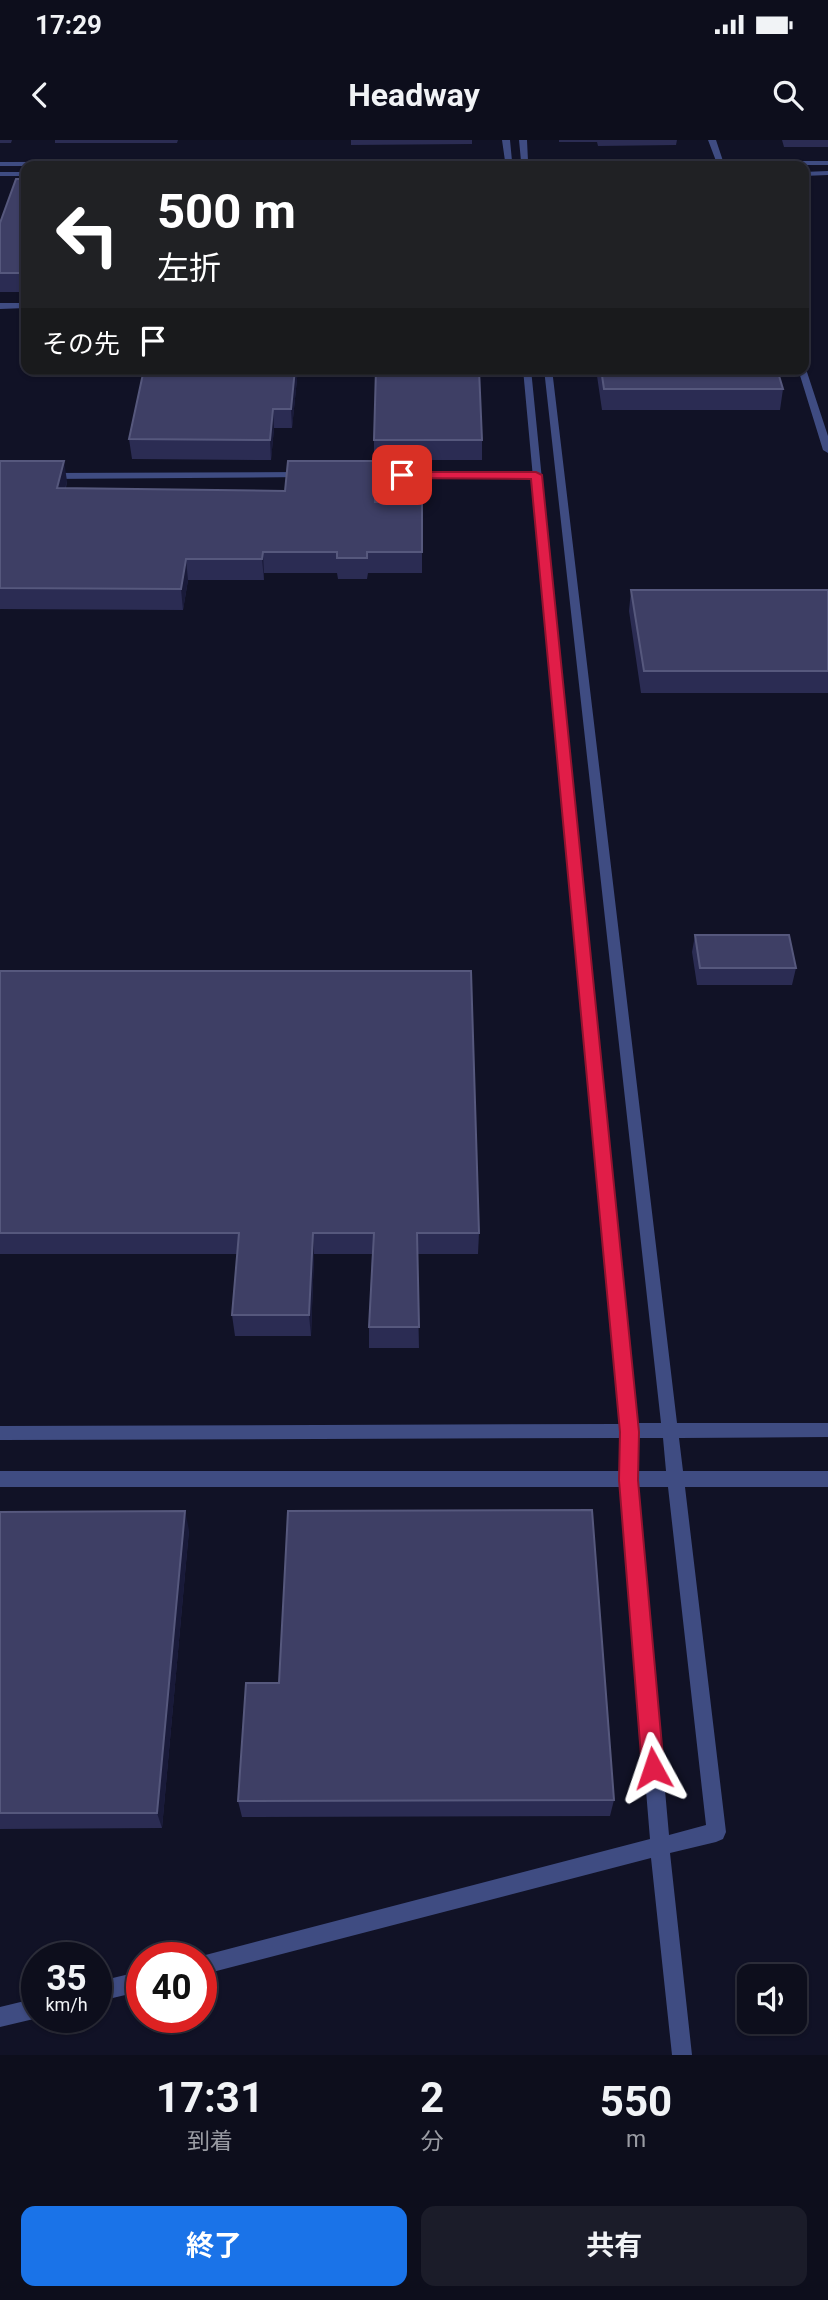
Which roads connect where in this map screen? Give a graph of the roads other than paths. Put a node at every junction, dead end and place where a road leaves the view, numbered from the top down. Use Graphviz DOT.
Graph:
graph roads {
  1 [pos="506,140"];
  2 [pos="523,140"];
  3 [pos="712,140"];
  4 [pos="508,161"];
  5 [pos="525,161"];
  6 [pos="719,161"];
  7 [pos="809,163"];
  8 [pos="828,163"];
  9 [pos="0,164"];
  10 [pos="21,164"];
  11 [pos="828,173"];
  12 [pos="0,174"];
  13 [pos="21,174"];
  14 [pos="809,174"];
  15 [pos="0,306"];
  16 [pos="21,306"];
  17 [pos="528,375"];
  18 [pos="549,375"];
  19 [pos="804,375"];
  20 [pos="828,450"];
  21 [pos="316,475"];
  22 [pos="344,475"];
  23 [pos="536,475"];
  24 [pos="561,475"];
  25 [pos="41,476"];
  26 [pos="828,1430"];
  27 [pos="671,1431"];
  28 [pos="629,1432"];
  29 [pos="0,1433"];
  30 [pos="0,1479"];
  31 [pos="677,1479"];
  32 [pos="828,1479"];
  33 [pos="629,1480"];
  34 [pos="660,1847"];
  35 [pos="217,1961"];
  36 [pos="21,2012"];
  37 [pos="0,2017"];
  38 [pos="682,2055"];
  1 -- 4 [label="street"];
  2 -- 5 [label="street"];
  3 -- 6 [label="street"];
  7 -- 8 [label="street"];
  9 -- 10 [label="street"];
  11 -- 14 [label="street"];
  12 -- 13 [label="street"];
  15 -- 16 [label="street"];
  17 -- 23 [label="street"];
  18 -- 24 [label="street"];
  19 -- 20 [label="street"];
  21 -- 25 [label="street"];
  22 -- 23 [label="street"];
  23 -- 24 [label="street"];
  23 -- 28 [label="street"];
  24 -- 27 [label="street"];
  26 -- 27 [label="street"];
  27 -- 28 [label="street"];
  27 -- 31 [label="street"];
  28 -- 29 [label="street"];
  28 -- 33 [label="street"];
  30 -- 33 [label="street"];
  31 -- 32 [label="street"];
  31 -- 33 [label="street"];
  31 -- 34 [label="street"];
  33 -- 34 [label="street"];
  34 -- 35 [label="street"];
  34 -- 38 [label="street"];
  36 -- 37 [label="street"];
}
